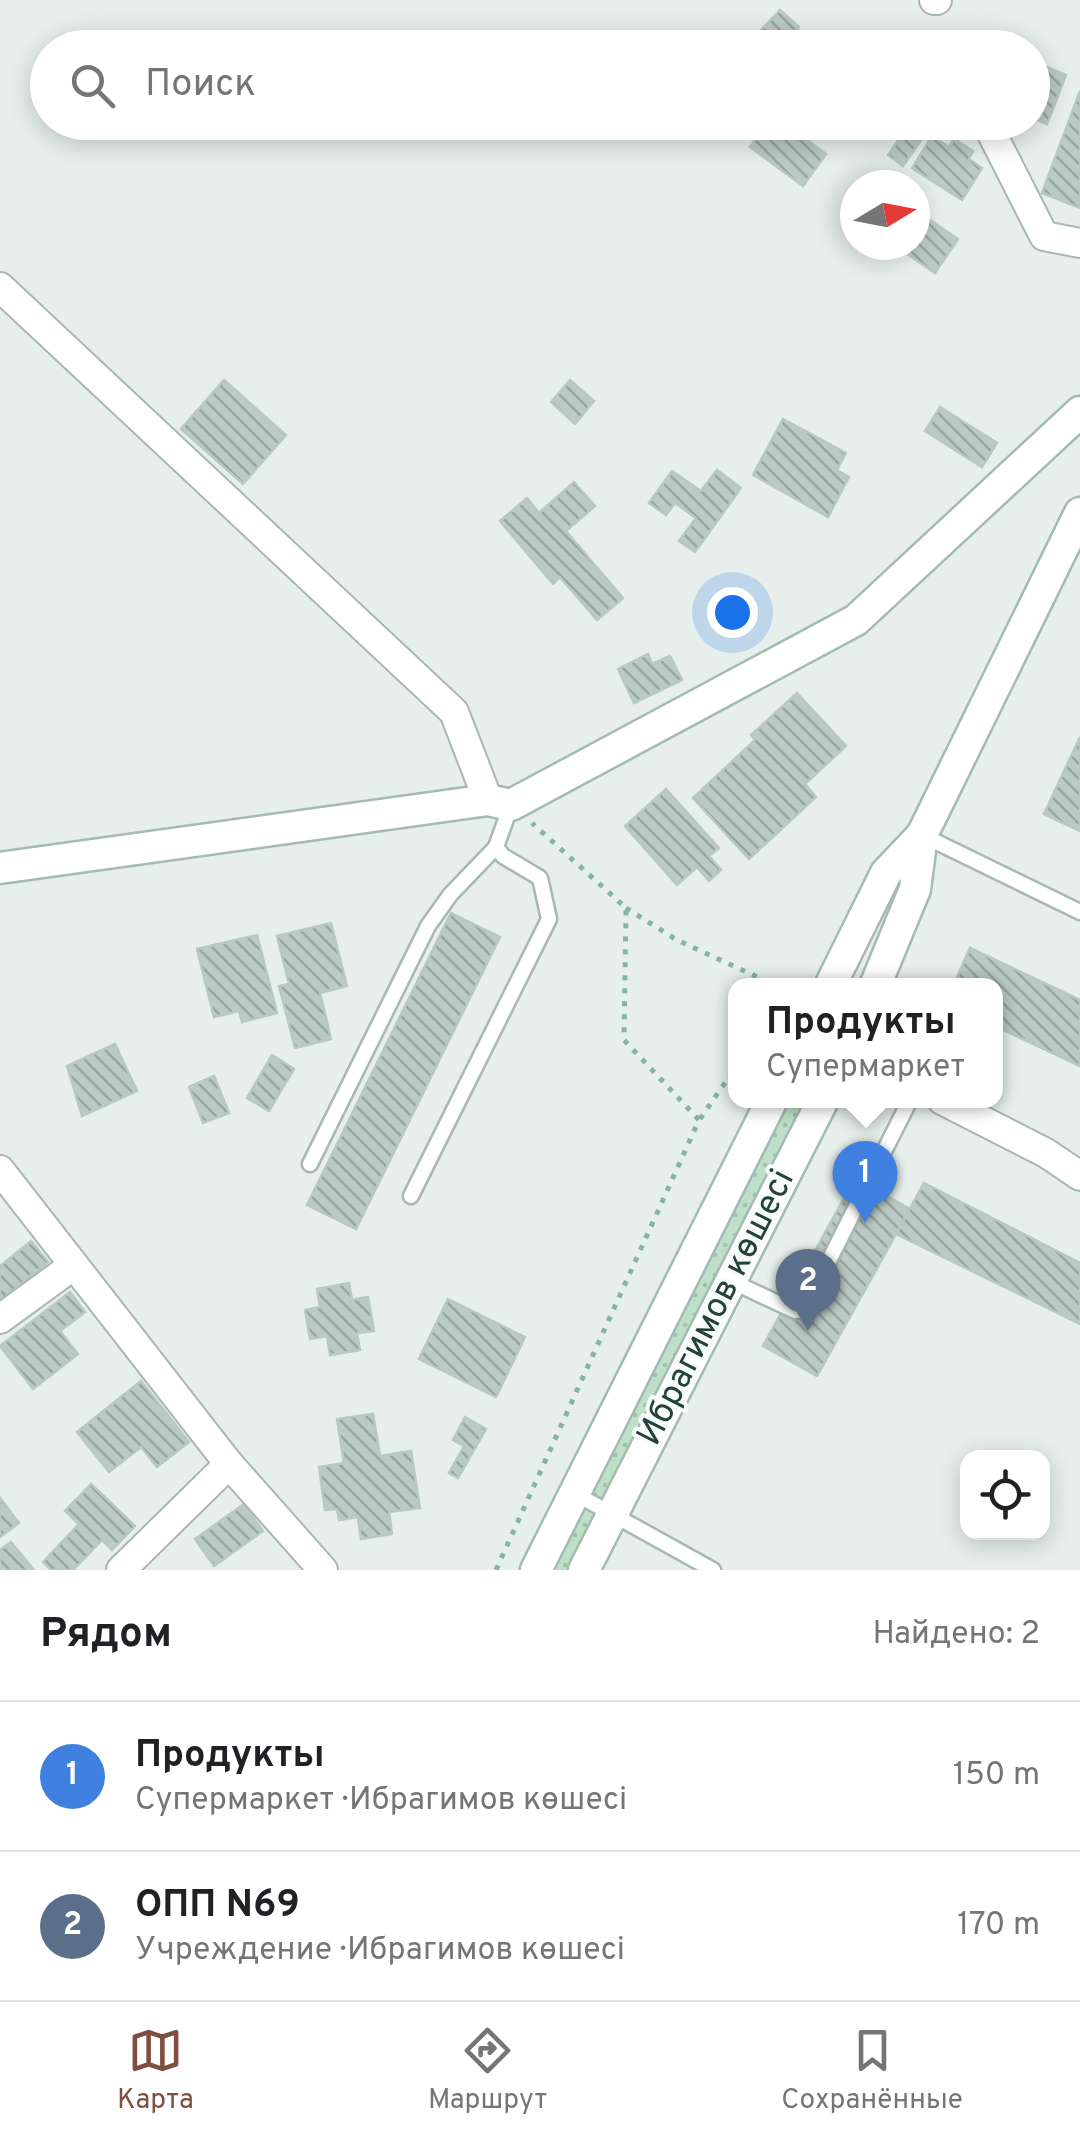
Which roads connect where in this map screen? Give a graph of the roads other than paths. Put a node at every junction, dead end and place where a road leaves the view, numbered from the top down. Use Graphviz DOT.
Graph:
graph roads {
  1 [pos="995,140"];
  2 [pos="1080,243"];
  3 [pos="0,287"];
  4 [pos="1080,412"];
  5 [pos="1080,513"];
  6 [pos="500,802"];
  7 [pos="922,835"];
  8 [pos="496,848"];
  9 [pos="0,868"];
  10 [pos="1080,912"];
  11 [pos="834,978"];
  12 [pos="878,978"];
  13 [pos="768,1108"];
  14 [pos="819,1108"];
  15 [pos="906,1108"];
  16 [pos="957,1108"];
  17 [pos="310,1164"];
  18 [pos="0,1170"];
  19 [pos="1080,1176"];
  20 [pos="411,1196"];
  21 [pos="74,1264"];
  22 [pos="731,1280"];
  23 [pos="0,1319"];
  24 [pos="229,1464"];
  25 [pos="574,1493"];
  26 [pos="611,1516"];
  27 [pos="121,1570"];
  28 [pos="322,1570"];
  29 [pos="536,1570"];
  30 [pos="584,1570"];
  31 [pos="713,1570"];
  1 -- 2 [label="street"];
  3 -- 6 [label="street"];
  4 -- 6 [label="street"];
  5 -- 7 [label="street"];
  6 -- 8 [label="lane"];
  6 -- 9 [label="street"];
  7 -- 10 [label="lane"];
  7 -- 11 [label="street"];
  7 -- 12 [label="street"];
  8 -- 17 [label="lane"];
  8 -- 20 [label="lane"];
  13 -- 25 [label="street, Ибрагимов көшесі"];
  14 -- 22 [label="street, Ибрагимов көшесі"];
  15 -- 22 [label="lane"];
  16 -- 19 [label="street"];
  18 -- 21 [label="street"];
  21 -- 23 [label="street"];
  21 -- 24 [label="street"];
  22 -- 26 [label="street, Ибрагимов көшесі"];
  24 -- 27 [label="street"];
  24 -- 28 [label="street"];
  25 -- 26 [label="lane"];
  25 -- 29 [label="street, Ибрагимов көшесі"];
  26 -- 30 [label="street, Ибрагимов көшесі"];
  26 -- 31 [label="lane"];
}
